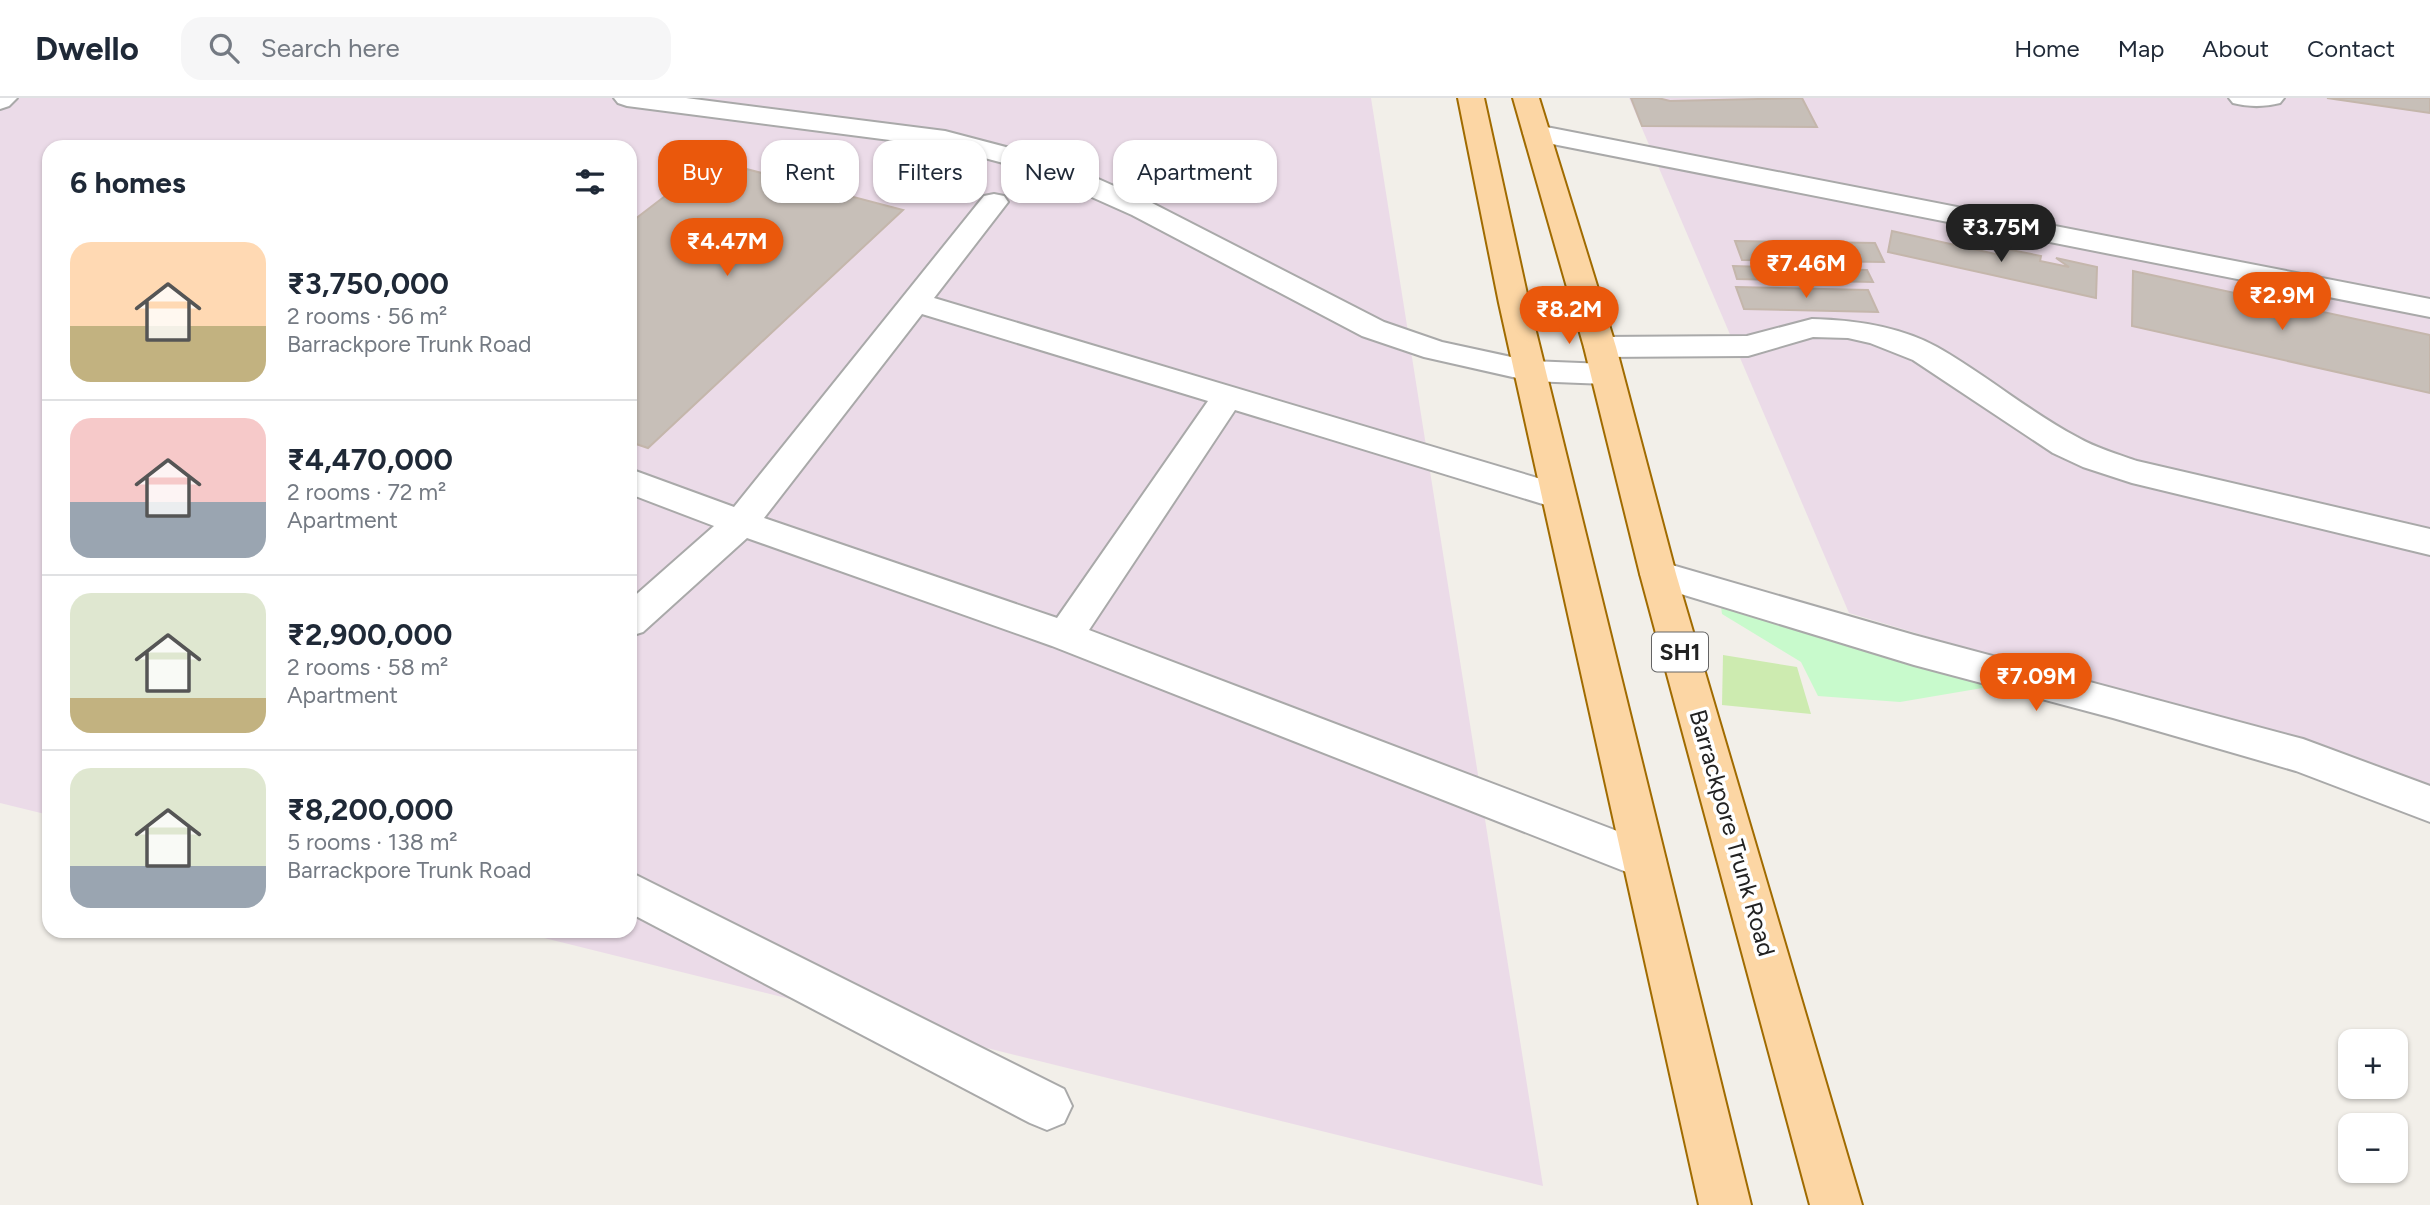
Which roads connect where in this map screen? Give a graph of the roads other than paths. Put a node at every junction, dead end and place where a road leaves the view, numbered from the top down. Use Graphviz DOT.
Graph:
graph roads {
  1 [pos="627,98"];
  2 [pos="1471,98"];
  3 [pos="2242,98"];
  4 [pos="2272,98"];
  5 [pos="1531,116"];
  6 [pos="995,202"];
  7 [pos="915,302"];
  8 [pos="2430,308"];
  9 [pos="1603,360"];
  10 [pos="1530,371"];
  11 [pos="1228,396"];
  12 [pos="637,484"];
  13 [pos="1559,497"];
  14 [pos="741,523"];
  15 [pos="2430,542"];
  16 [pos="1658,575"];
  17 [pos="637,616"];
  18 [pos="1065,636"];
  19 [pos="2430,804"];
  20 [pos="1644,860"];
  21 [pos="637,895"];
  22 [pos="1046,1107"];
  23 [pos="1725,1205"];
  24 [pos="1836,1205"];
  1 -- 10 [label="street"];
  2 -- 10 [label="main road"];
  3 -- 4 [label="street"];
  5 -- 8 [label="street"];
  5 -- 9 [label="main road, Barrackpore Trunk Road / SH1"];
  6 -- 7 [label="street"];
  7 -- 11 [label="street"];
  7 -- 14 [label="street"];
  9 -- 10 [label="street"];
  9 -- 15 [label="street"];
  9 -- 16 [label="main road, Barrackpore Trunk Road / SH1"];
  10 -- 13 [label="main road"];
  11 -- 13 [label="street"];
  11 -- 18 [label="street"];
  12 -- 14 [label="street"];
  13 -- 20 [label="main road"];
  14 -- 17 [label="street"];
  14 -- 18 [label="street"];
  16 -- 19 [label="street"];
  16 -- 24 [label="main road, Barrackpore Trunk Road / SH1"];
  18 -- 20 [label="street"];
  20 -- 23 [label="main road"];
  21 -- 22 [label="street"];
}
